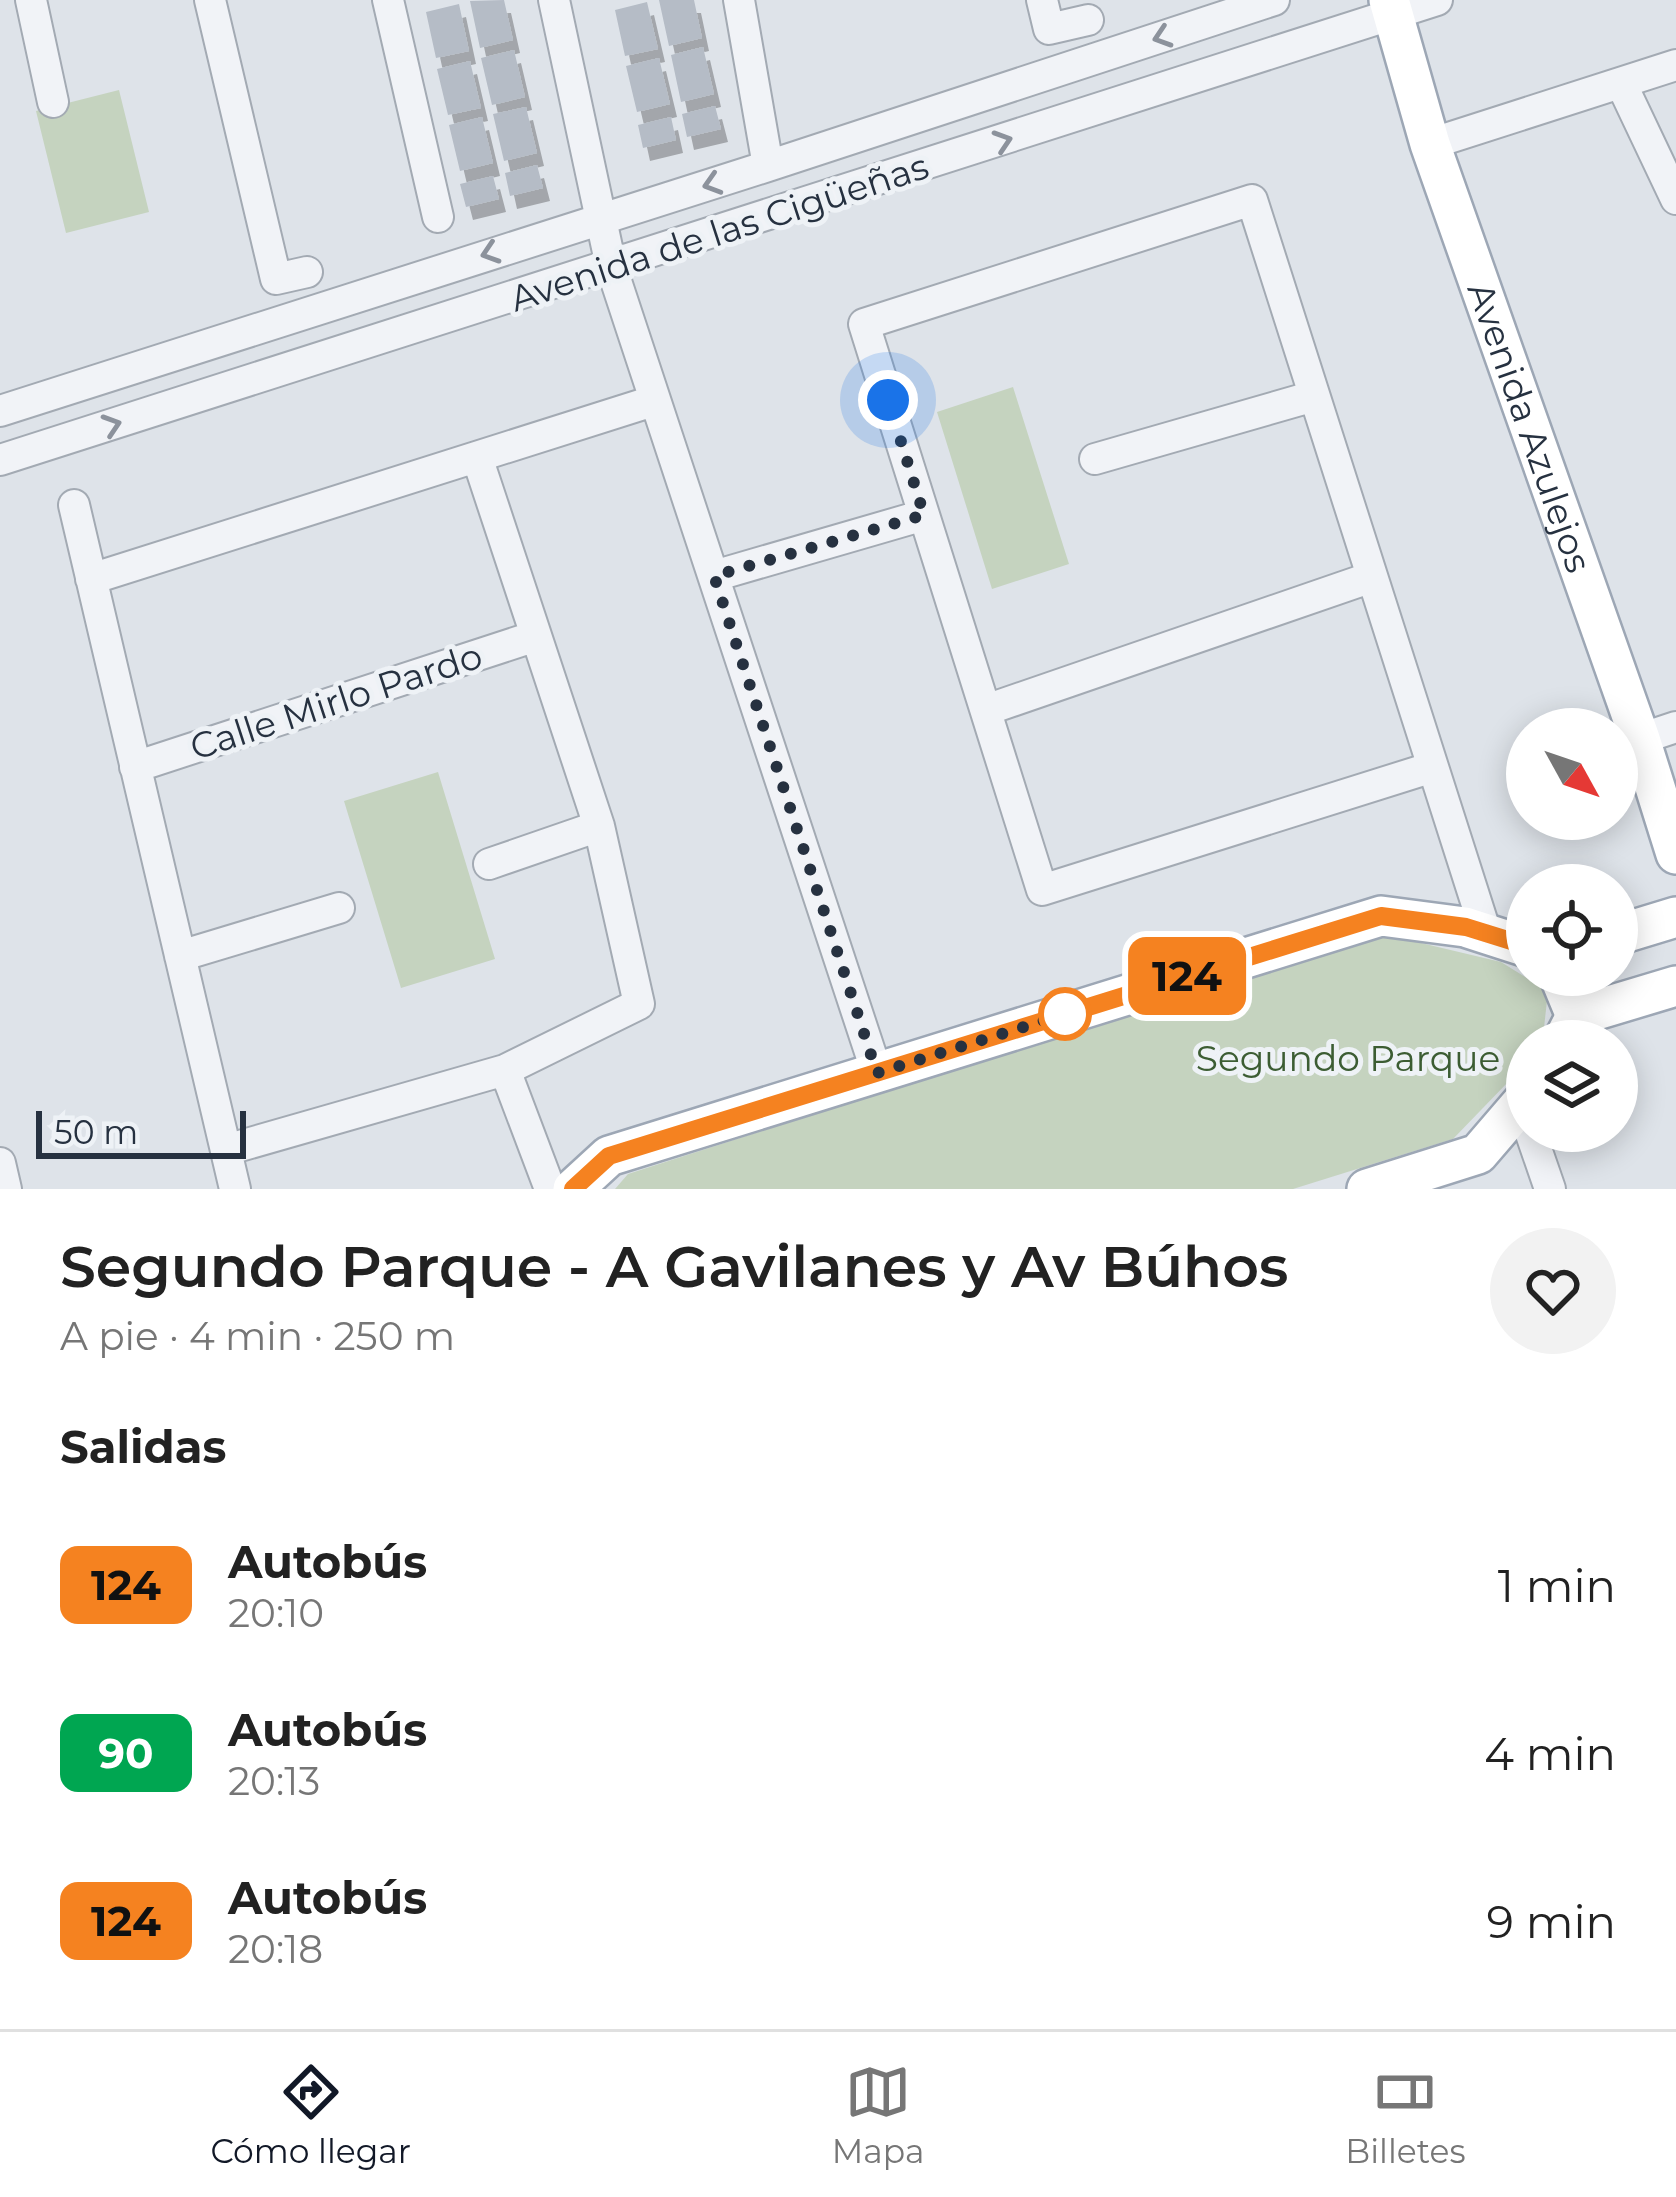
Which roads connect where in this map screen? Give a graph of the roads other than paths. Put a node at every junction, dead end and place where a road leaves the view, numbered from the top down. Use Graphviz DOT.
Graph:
graph roads {
  1 [pos="31,0"];
  2 [pos="210,0"];
  3 [pos="388,0"];
  4 [pos="554,0"];
  5 [pos="739,0"];
  6 [pos="1042,0"];
  7 [pos="1274,0"];
  8 [pos="1436,0"];
  9 [pos="1391,7"];
  10 [pos="1088,20"];
  11 [pos="1676,65"];
  12 [pos="1621,83"];
  13 [pos="53,102"];
  14 [pos="1430,144"];
  15 [pos="768,166"];
  16 [pos="1676,199"];
  17 [pos="438,218"];
  18 [pos="602,218"];
  19 [pos="611,266"];
  20 [pos="307,272"];
  21 [pos="1314,396"];
  22 [pos="652,401"];
  23 [pos="0,409"];
  24 [pos="8,458"];
  25 [pos="477,458"];
  26 [pos="1095,459"];
  27 [pos="74,505"];
  28 [pos="924,515"];
  29 [pos="714,576"];
  30 [pos="1372,577"];
  31 [pos="92,579"];
  32 [pos="536,636"];
  33 [pos="986,710"];
  34 [pos="1658,733"];
  35 [pos="136,767"];
  36 [pos="1433,767"];
  37 [pos="599,826"];
  38 [pos="1676,854"];
  39 [pos="490,864"];
  40 [pos="339,908"];
  41 [pos="1676,917"];
  42 [pos="1638,928"];
  43 [pos="1486,933"];
  44 [pos="1506,939"];
  45 [pos="180,956"];
  46 [pos="1676,986"];
  47 [pos="1590,1020"];
  48 [pos="505,1070"];
  49 [pos="877,1073"];
  50 [pos="1506,1131"];
  51 [pos="226,1150"];
  52 [pos="1538,1152"];
  53 [pos="0,1164"];
  54 [pos="6,1189"];
  55 [pos="235,1189"];
  56 [pos="550,1189"];
  57 [pos="573,1189"];
  58 [pos="1367,1189"];
  59 [pos="1550,1189"];
  1 -- 13 [label="street"];
  2 -- 20 [label="street"];
  3 -- 17 [label="street"];
  4 -- 18 [label="street"];
  5 -- 15 [label="street"];
  6 -- 10 [label="street"];
  7 -- 15 [label="street, Avenida de las Cigüeñas, one-way"];
  8 -- 9 [label="street, Avenida de las Cigüeñas"];
  9 -- 14 [label="main road, Avenida Azulejos"];
  19 -- 9 [label="street, Avenida de las Cigüeñas, one-way"];
  11 -- 12 [label="street"];
  12 -- 14 [label="street"];
  12 -- 16 [label="street"];
  14 -- 34 [label="main road, Avenida Azulejos"];
  15 -- 18 [label="street, Avenida de las Cigüeñas, one-way"];
  18 -- 19 [label="street"];
  18 -- 23 [label="street, Avenida de las Cigüeñas, one-way"];
  19 -- 22 [label="street"];
  24 -- 19 [label="street, Avenida de las Cigüeñas, one-way"];
  21 -- 26 [label="street"];
  21 -- 28 [label="street"];
  21 -- 30 [label="street"];
  22 -- 25 [label="street"];
  22 -- 29 [label="street"];
  23 -- 24 [label="street"];
  25 -- 31 [label="street"];
  25 -- 32 [label="street"];
  27 -- 31 [label="street"];
  28 -- 29 [label="street"];
  28 -- 33 [label="street"];
  29 -- 49 [label="street"];
  30 -- 33 [label="street"];
  30 -- 36 [label="street"];
  31 -- 35 [label="street"];
  32 -- 35 [label="street, Calle Mirlo Pardo"];
  32 -- 37 [label="street"];
  33 -- 36 [label="street"];
  34 -- 38 [label="main road, Avenida Azulejos"];
  35 -- 45 [label="street"];
  36 -- 43 [label="street"];
  37 -- 39 [label="street"];
  37 -- 48 [label="street"];
  40 -- 45 [label="street"];
  41 -- 42 [label="main road"];
  43 -- 44 [label="main road"];
  43 -- 49 [label="main road"];
  45 -- 51 [label="street"];
  46 -- 47 [label="main road"];
  48 -- 51 [label="street"];
  48 -- 56 [label="street"];
  49 -- 57 [label="main road"];
  50 -- 58 [label="main road"];
  51 -- 55 [label="street"];
  52 -- 59 [label="street"];
  53 -- 54 [label="street"];
}
